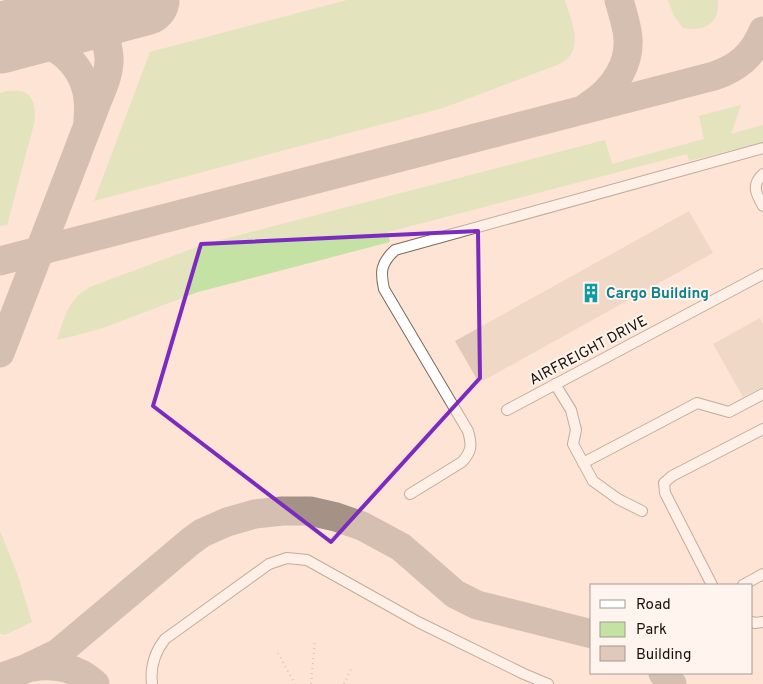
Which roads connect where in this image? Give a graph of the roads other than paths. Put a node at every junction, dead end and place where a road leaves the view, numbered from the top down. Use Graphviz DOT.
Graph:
graph roads {
  1 [pos="763,148"];
  2 [pos="763,174"];
  3 [pos="763,206"];
  4 [pos="763,274"];
  5 [pos="555,384"];
  6 [pos="763,394"];
  7 [pos="507,410"];
  8 [pos="763,428"];
  9 [pos="583,463"];
  10 [pos="410,494"];
  11 [pos="642,511"];
  12 [pos="763,574"];
  13 [pos="711,584"];
  14 [pos="744,584"];
  15 [pos="152,684"];
  16 [pos="548,684"];
  1 -- 10 [label="street"];
  2 -- 3 [label="street"];
  4 -- 5 [label="street, AIRFREIGHT DRIVE"];
  5 -- 7 [label="street, AIRFREIGHT DRIVE"];
  5 -- 9 [label="street"];
  6 -- 9 [label="street"];
  8 -- 13 [label="street"];
  9 -- 11 [label="street"];
  12 -- 14 [label="street"];
  15 -- 16 [label="street"];
}
